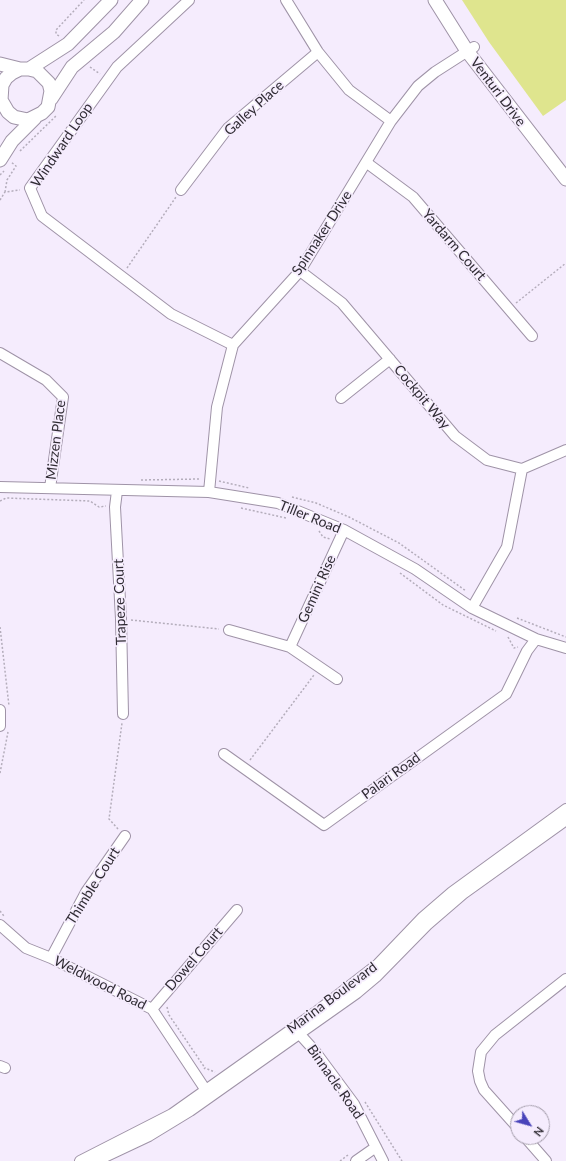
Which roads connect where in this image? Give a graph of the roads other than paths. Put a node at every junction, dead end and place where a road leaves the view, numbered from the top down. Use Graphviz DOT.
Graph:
graph roads {
  1 [pos="111,0"];
  2 [pos="142,0"];
  3 [pos="189,0"];
  4 [pos="286,0"];
  5 [pos="435,0"];
  6 [pos="445,0"];
  7 [pos="470,49"];
  8 [pos="318,52"];
  9 [pos="0,64"];
  10 [pos="24,69"];
  11 [pos="0,93"];
  12 [pos="51,99"];
  13 [pos="2,112"];
  14 [pos="35,118"];
  15 [pos="391,121"];
  16 [pos="0,160"];
  17 [pos="368,163"];
  18 [pos="566,168"];
  19 [pos="566,180"];
  20 [pos="181,190"];
  21 [pos="300,271"];
  22 [pos="532,336"];
  23 [pos="233,345"];
  24 [pos="0,354"];
  25 [pos="390,359"];
  26 [pos="341,398"];
  27 [pos="566,450"];
  28 [pos="522,469"];
  29 [pos="0,487"];
  30 [pos="50,488"];
  31 [pos="117,491"];
  32 [pos="209,492"];
  33 [pos="344,530"];
  34 [pos="474,603"];
  35 [pos="229,630"];
  36 [pos="536,639"];
  37 [pos="290,648"];
  38 [pos="566,648"];
  39 [pos="337,679"];
  40 [pos="5,709"];
  41 [pos="123,714"];
  42 [pos="4,728"];
  43 [pos="224,754"];
  44 [pos="566,809"];
  45 [pos="566,820"];
  46 [pos="125,836"];
  47 [pos="237,910"];
  48 [pos="0,925"];
  49 [pos="51,958"];
  50 [pos="566,979"];
  51 [pos="152,1009"];
  52 [pos="297,1030"];
  53 [pos="208,1094"];
  54 [pos="510,1119"];
  55 [pos="532,1145"];
  56 [pos="376,1147"];
  57 [pos="353,1157"];
  58 [pos="80,1161"];
  59 [pos="96,1161"];
  60 [pos="383,1161"];
  61 [pos="546,1161"];
  1 -- 10 [label="main road"];
  2 -- 12 [label="main road"];
  3 -- 23 [label="street, Windward Loop"];
  4 -- 8 [label="street"];
  5 -- 7 [label="main road, Venturi Drive"];
  6 -- 7 [label="main road, Venturi Drive"];
  7 -- 15 [label="street, Spinnaker Drive"];
  7 -- 18 [label="main road, Venturi Drive"];
  7 -- 19 [label="main road, Venturi Drive"];
  8 -- 15 [label="street"];
  8 -- 20 [label="street, Galley Place"];
  9 -- 10 [label="main road"];
  10 -- 11 [label="main road"];
  10 -- 12 [label="main road"];
  11 -- 13 [label="main road"];
  12 -- 14 [label="main road"];
  13 -- 14 [label="main road"];
  14 -- 16 [label="main road"];
  15 -- 17 [label="street, Spinnaker Drive"];
  17 -- 21 [label="street, Spinnaker Drive"];
  17 -- 22 [label="street, Yardarm Court"];
  21 -- 23 [label="street, Spinnaker Drive"];
  21 -- 25 [label="street, Cockpit Way"];
  23 -- 32 [label="street, Spinnaker Drive"];
  24 -- 30 [label="street, Mizzen Place"];
  25 -- 26 [label="street"];
  25 -- 28 [label="street, Cockpit Way"];
  27 -- 28 [label="street"];
  28 -- 34 [label="street"];
  29 -- 30 [label="street, Tiller Road"];
  30 -- 31 [label="street, Tiller Road"];
  31 -- 32 [label="street, Tiller Road"];
  31 -- 41 [label="street, Trapeze Court"];
  32 -- 33 [label="street, Tiller Road"];
  33 -- 34 [label="street, Tiller Road"];
  33 -- 37 [label="street, Gemini Rise"];
  34 -- 36 [label="street, Tiller Road"];
  35 -- 37 [label="street"];
  36 -- 38 [label="street, Tiller Road"];
  36 -- 43 [label="street, Palari Road"];
  37 -- 39 [label="street"];
  40 -- 42 [label="street"];
  44 -- 52 [label="street, Marina Boulevard"];
  45 -- 52 [label="street, Marina Boulevard"];
  46 -- 49 [label="street, Thimble Court"];
  47 -- 51 [label="street, Dowel Court"];
  48 -- 49 [label="street, Weldwood Road"];
  49 -- 51 [label="street, Weldwood Road"];
  50 -- 54 [label="street"];
  51 -- 53 [label="street, Weldwood Road"];
  52 -- 53 [label="street, Marina Boulevard"];
  52 -- 56 [label="street, Binnacle Road"];
  53 -- 58 [label="street, Marina Boulevard"];
  53 -- 59 [label="street, Marina Boulevard"];
  55 -- 61 [label="street"];
  56 -- 57 [label="street"];
  56 -- 60 [label="street, Binnacle Road"];
}
